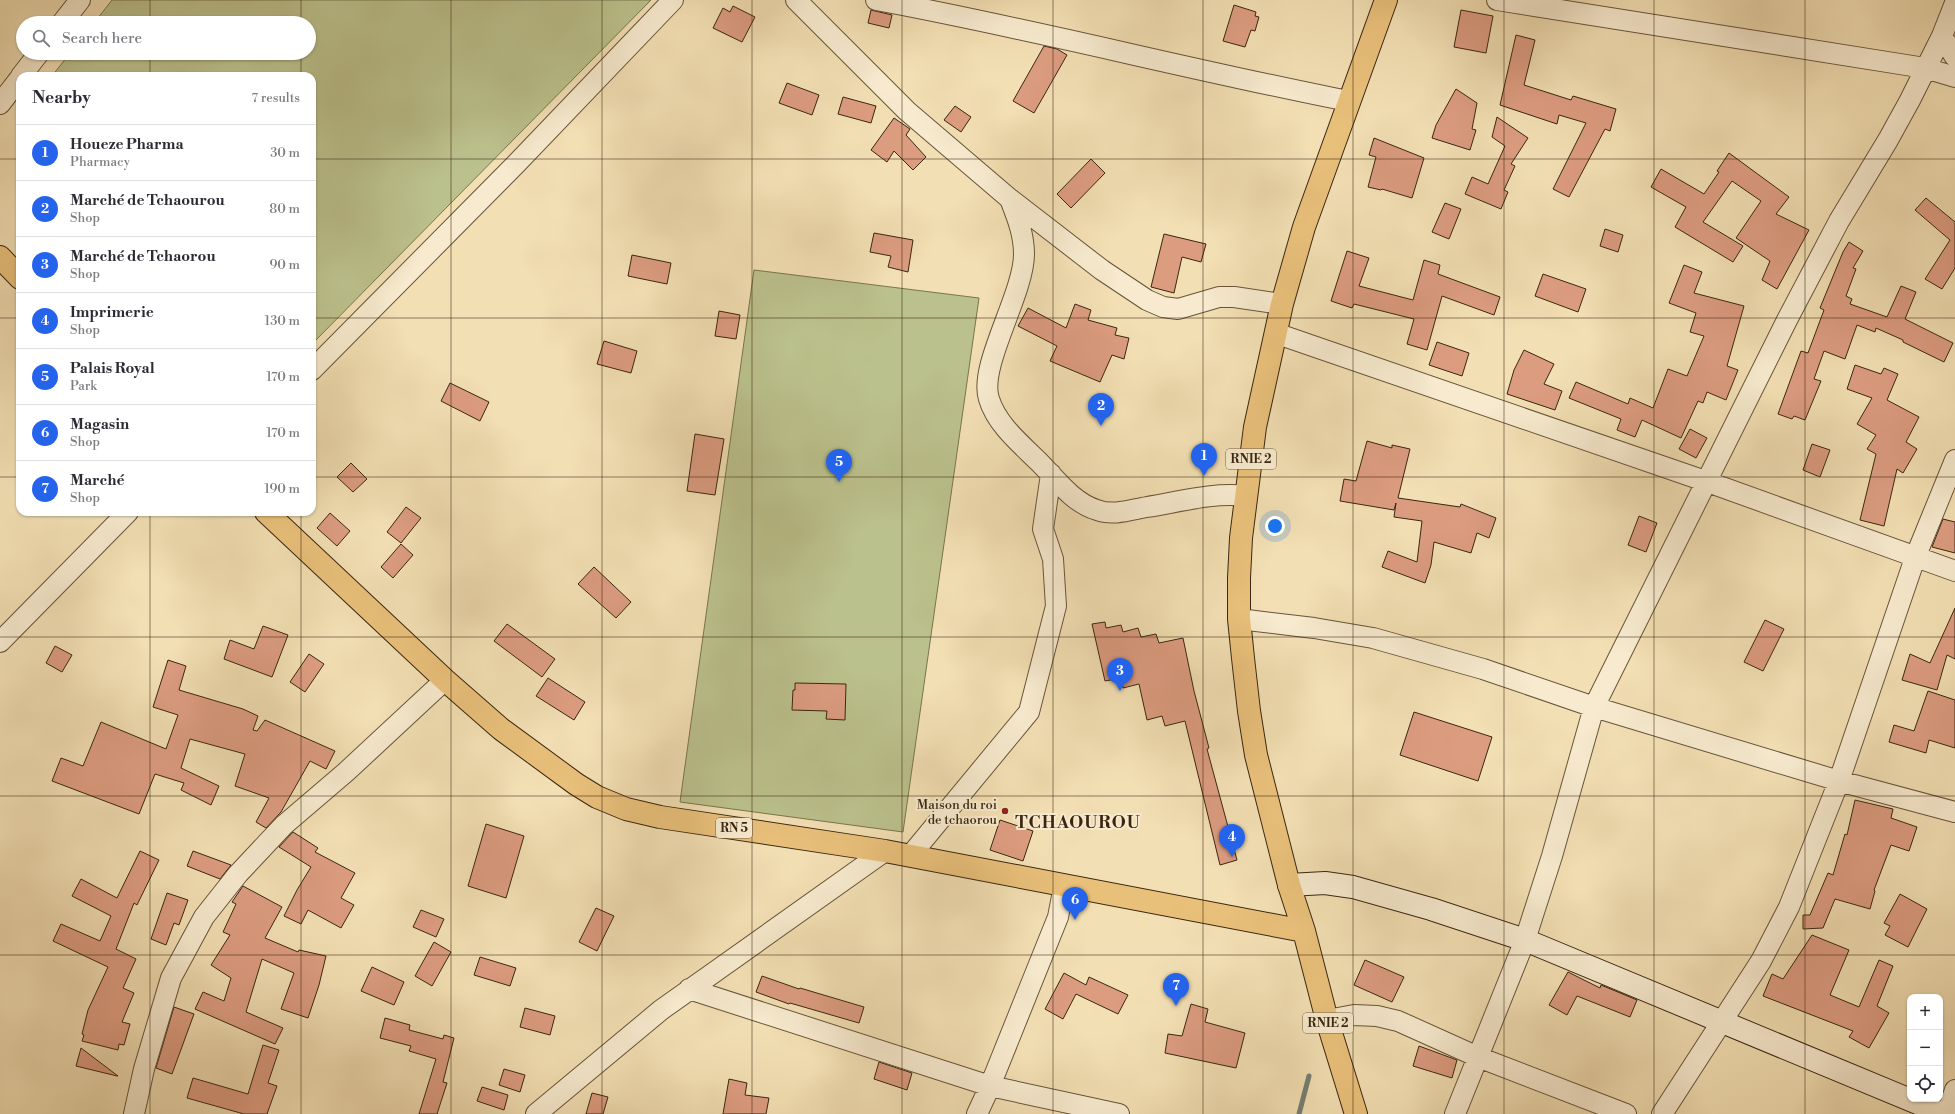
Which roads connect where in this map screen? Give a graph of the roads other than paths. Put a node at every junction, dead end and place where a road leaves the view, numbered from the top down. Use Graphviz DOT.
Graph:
graph roads {
  1 [pos="80,0"];
  2 [pos="673,0"];
  3 [pos="796,0"];
  4 [pos="876,0"];
  5 [pos="1386,0"];
  6 [pos="1497,0"];
  7 [pos="1955,3"];
  8 [pos="67,16"];
  9 [pos="1942,36"];
  10 [pos="1955,57"];
  11 [pos="34,60"];
  12 [pos="1925,68"];
  13 [pos="25,72"];
  14 [pos="1955,77"];
  15 [pos="16,83"];
  16 [pos="1348,101"];
  17 [pos="0,104"];
  18 [pos="1010,199"];
  19 [pos="0,257"];
  20 [pos="16,274"];
  21 [pos="1282,304"];
  22 [pos="1275,333"];
  23 [pos="316,366"];
  24 [pos="1955,460"];
  25 [pos="1051,474"];
  26 [pos="1705,481"];
  27 [pos="1246,496"];
  28 [pos="124,516"];
  29 [pos="270,516"];
  30 [pos="1914,558"];
  31 [pos="1955,571"];
  32 [pos="1239,619"];
  33 [pos="0,642"];
  34 [pos="445,680"];
  35 [pos="1594,707"];
  36 [pos="1839,781"];
  37 [pos="1955,812"];
  38 [pos="885,851"];
  39 [pos="910,856"];
  40 [pos="1289,885"];
  41 [pos="1064,886"];
  42 [pos="1304,931"];
  43 [pos="1525,940"];
  44 [pos="689,990"];
  45 [pos="1327,1020"];
  46 [pos="1721,1021"];
  47 [pos="1478,1057"];
  48 [pos="990,1086"];
  49 [pos="1955,1090"];
  50 [pos="134,1114"];
  51 [pos="536,1114"];
  52 [pos="977,1114"];
  53 [pos="1119,1114"];
  54 [pos="1356,1114"];
  55 [pos="1455,1114"];
  56 [pos="1626,1114"];
  57 [pos="1662,1114"];
  58 [pos="1946,1114"];
  1 -- 8 [label="street"];
  2 -- 23 [label="street"];
  3 -- 18 [label="street"];
  4 -- 16 [label="street"];
  5 -- 16 [label="main road, RNIE 2"];
  6 -- 12 [label="street"];
  7 -- 9 [label="street"];
  9 -- 10 [label="street"];
  9 -- 12 [label="street"];
  11 -- 13 [label="street"];
  12 -- 14 [label="street"];
  12 -- 26 [label="street"];
  15 -- 17 [label="street"];
  16 -- 21 [label="main road, RNIE 2"];
  18 -- 21 [label="street"];
  18 -- 25 [label="street"];
  19 -- 20 [label="main road"];
  21 -- 22 [label="main road, RNIE 2"];
  22 -- 26 [label="street"];
  22 -- 27 [label="main road, RNIE 2"];
  24 -- 30 [label="street"];
  25 -- 27 [label="street"];
  25 -- 39 [label="street"];
  26 -- 30 [label="street"];
  26 -- 35 [label="street"];
  27 -- 32 [label="main road, RNIE 2"];
  28 -- 33 [label="street"];
  29 -- 34 [label="main road, RN 5"];
  30 -- 31 [label="street"];
  30 -- 36 [label="street"];
  32 -- 35 [label="street"];
  32 -- 40 [label="main road, RNIE 2"];
  34 -- 38 [label="main road, RN 5"];
  34 -- 50 [label="street"];
  35 -- 36 [label="street"];
  35 -- 43 [label="street"];
  36 -- 37 [label="street"];
  36 -- 46 [label="street"];
  38 -- 39 [label="main road, RN 5"];
  38 -- 44 [label="street"];
  39 -- 41 [label="main road, RN 5"];
  40 -- 42 [label="main road, RNIE 2"];
  40 -- 43 [label="main road"];
  41 -- 42 [label="main road, RN 5"];
  41 -- 48 [label="street"];
  42 -- 45 [label="main road, RNIE 2"];
  43 -- 46 [label="main road"];
  43 -- 47 [label="street"];
  44 -- 48 [label="street"];
  44 -- 51 [label="street"];
  45 -- 47 [label="street"];
  45 -- 54 [label="main road, RNIE 2"];
  46 -- 57 [label="street"];
  46 -- 58 [label="main road"];
  47 -- 55 [label="street"];
  47 -- 56 [label="street"];
  48 -- 52 [label="street"];
  48 -- 53 [label="street"];
  49 -- 58 [label="street"];
}
